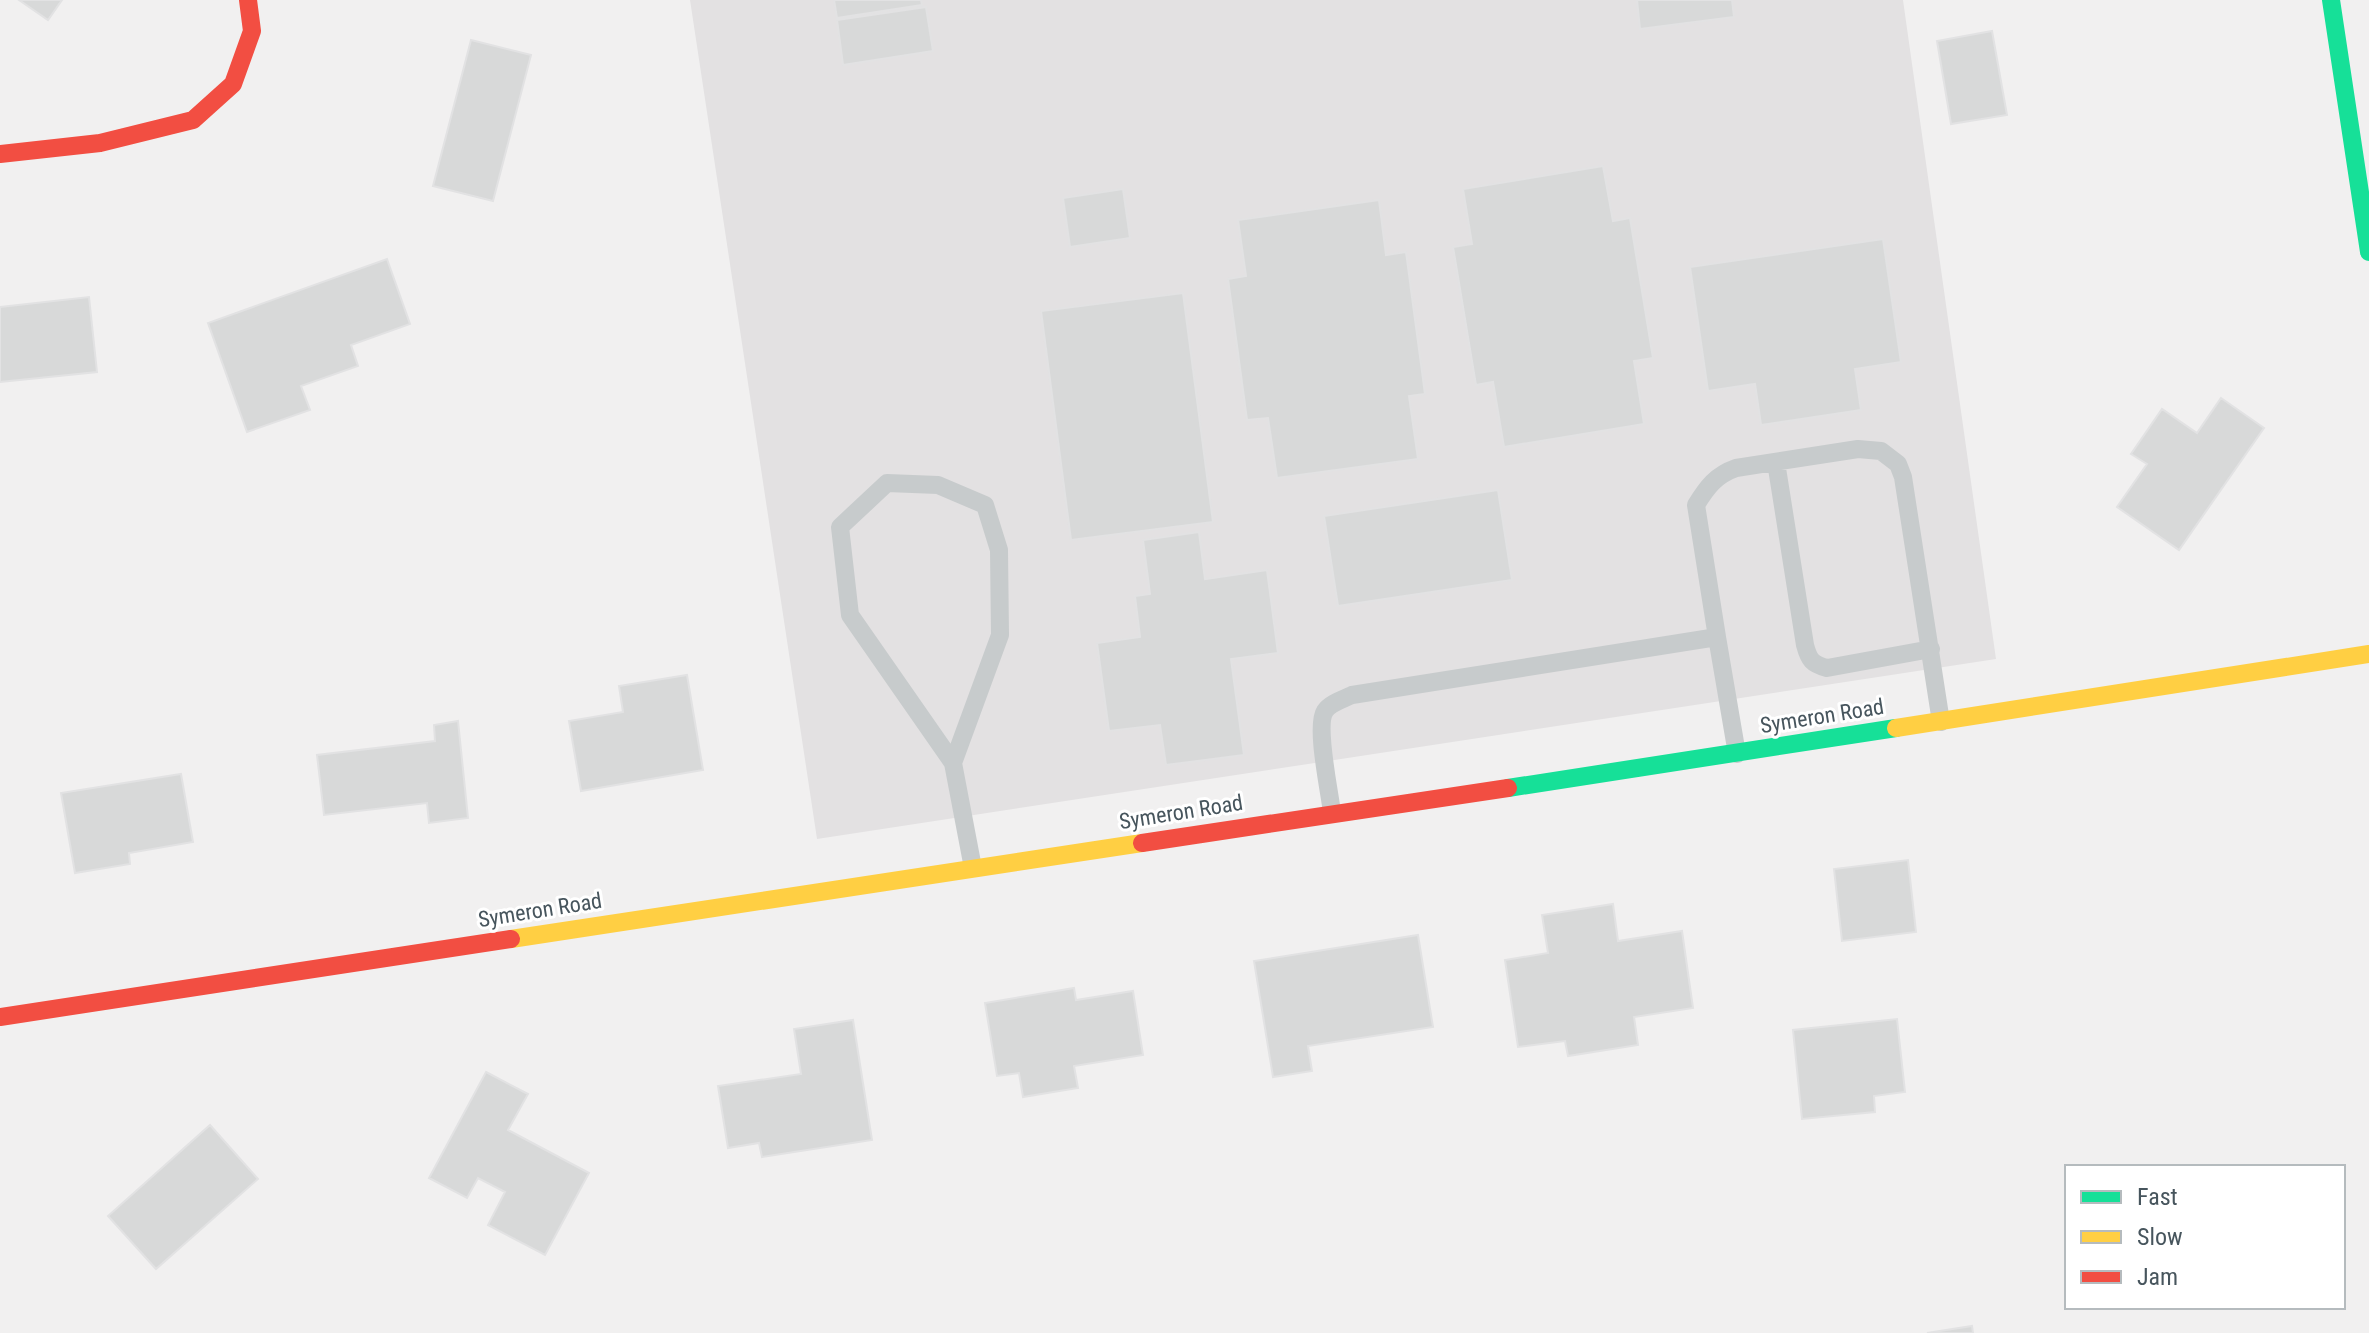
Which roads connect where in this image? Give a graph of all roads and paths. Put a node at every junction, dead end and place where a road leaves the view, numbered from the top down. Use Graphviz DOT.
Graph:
graph roads {
  1 [pos="248,0"];
  2 [pos="2331,0"];
  3 [pos="0,154"];
  4 [pos="2369,252"];
  5 [pos="1776,462"];
  6 [pos="1717,637"];
  7 [pos="1931,649"];
  8 [pos="2369,654"];
  9 [pos="1941,722"];
  10 [pos="1737,754"];
  11 [pos="953,763"];
  12 [pos="1332,813"];
  13 [pos="973,868"];
  14 [pos="0,1017"];
  1 -- 3 [label="street"];
  2 -- 4 [label="street"];
  5 -- 6 [label="lane"];
  5 -- 7 [label="lane"];
  5 -- 7 [label="lane"];
  6 -- 10 [label="lane"];
  6 -- 12 [label="lane"];
  7 -- 9 [label="lane"];
  8 -- 9 [label="street, Symeron Road"];
  9 -- 10 [label="street, Symeron Road"];
  10 -- 12 [label="street, Symeron Road"];
  11 -- 11 [label="lane"];
  11 -- 13 [label="lane"];
  12 -- 13 [label="street, Symeron Road"];
  13 -- 14 [label="street, Symeron Road"];
}
